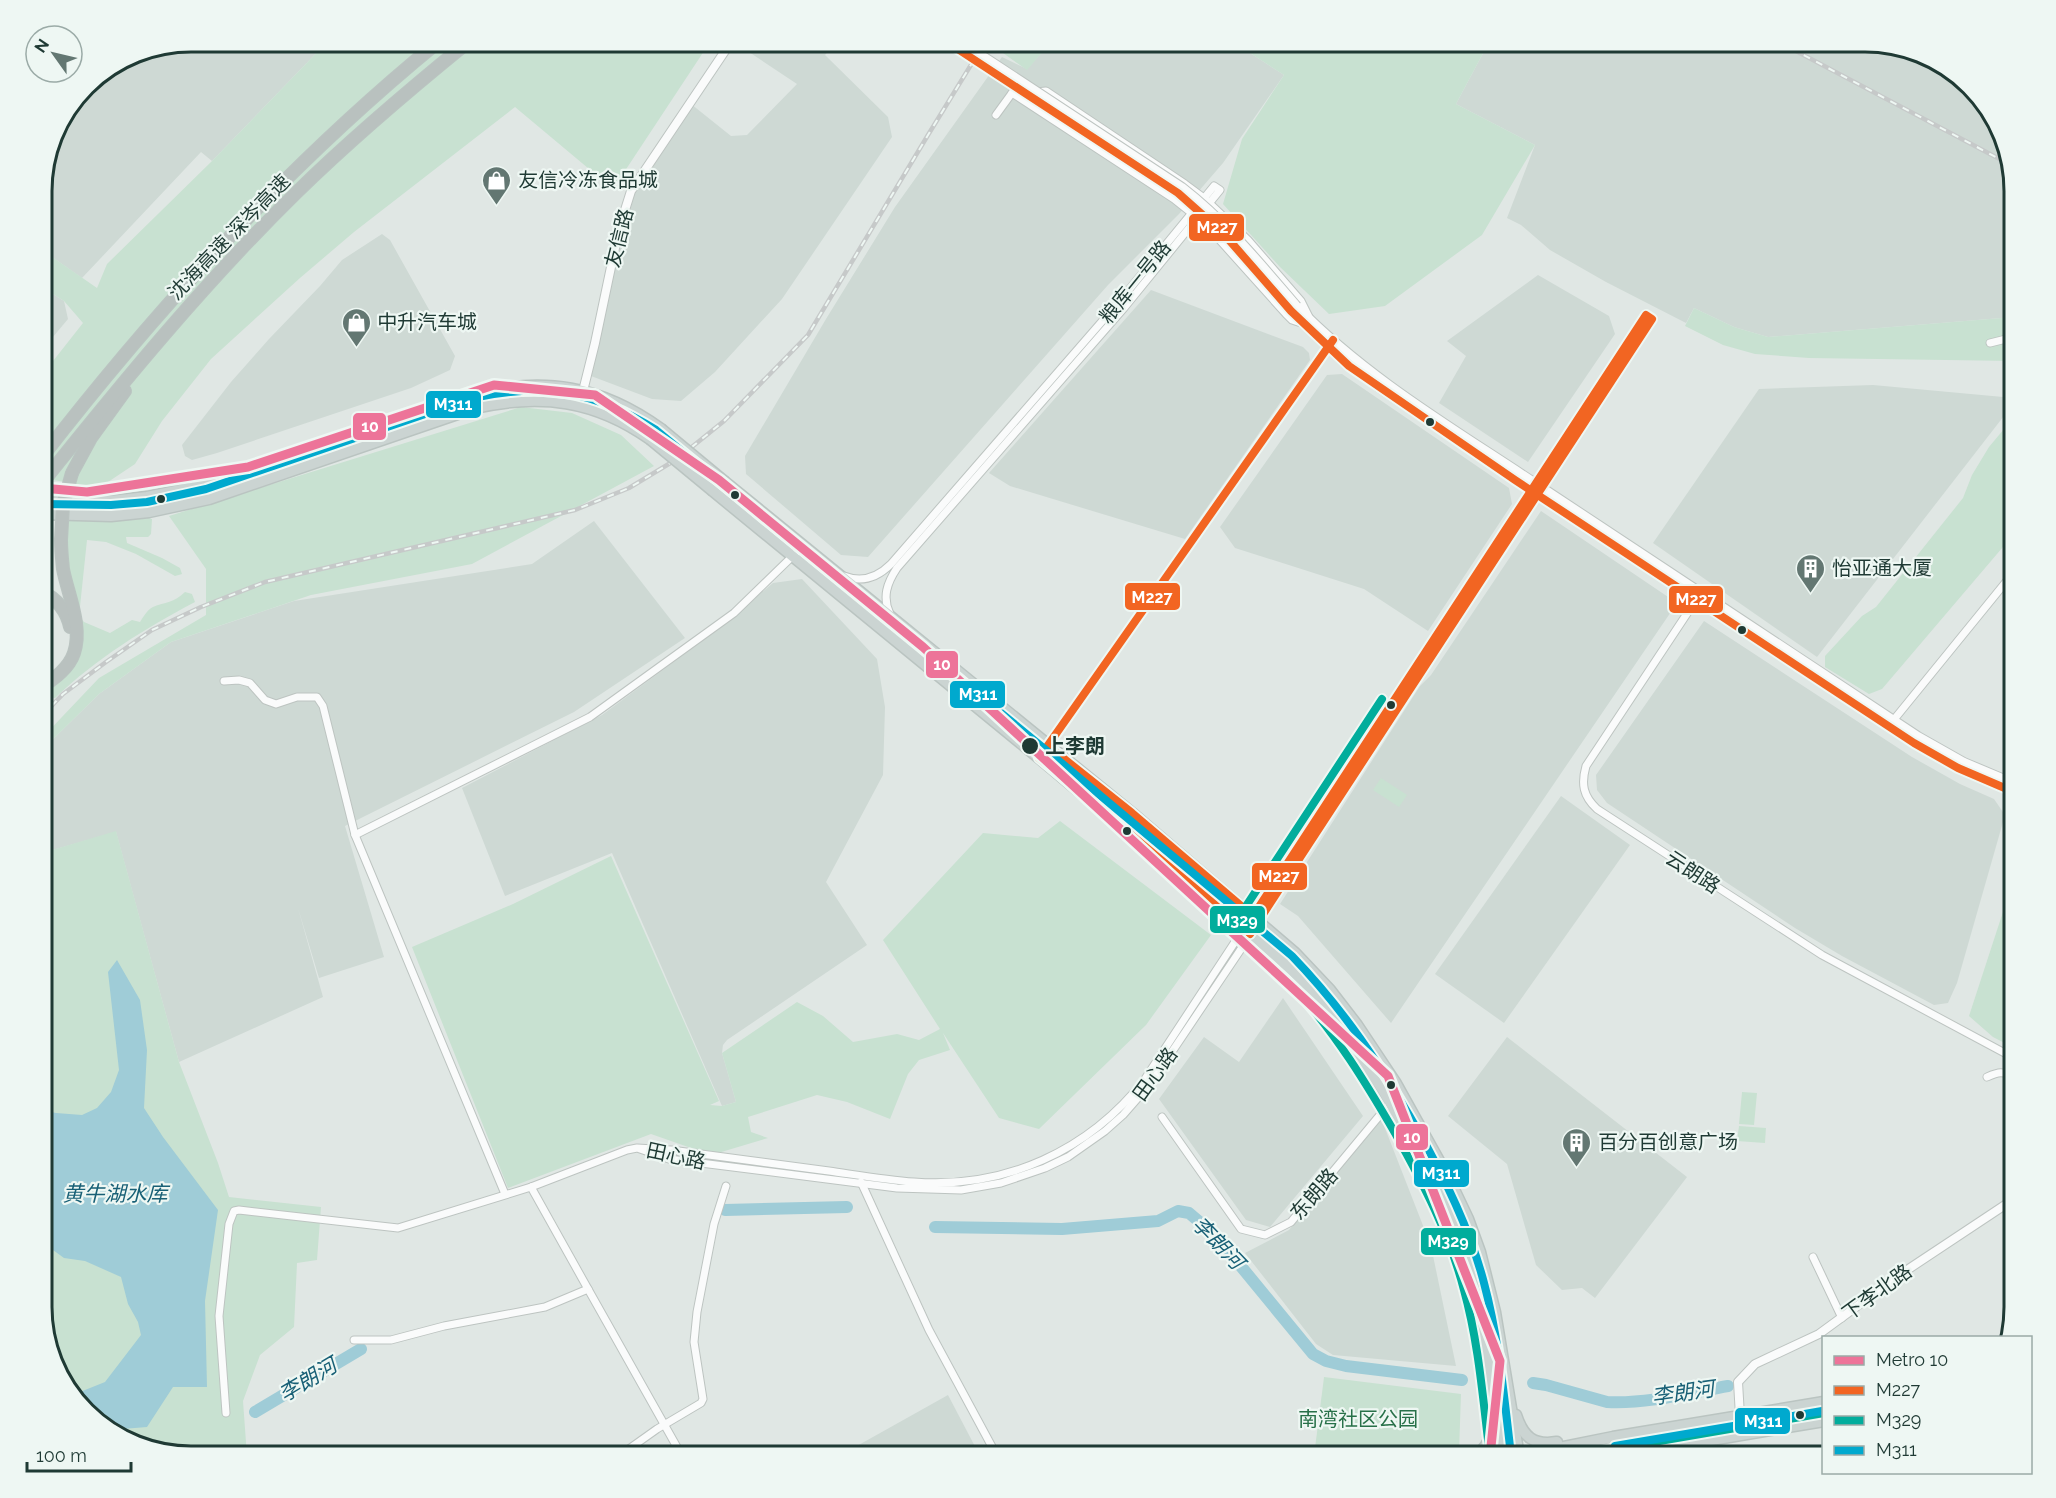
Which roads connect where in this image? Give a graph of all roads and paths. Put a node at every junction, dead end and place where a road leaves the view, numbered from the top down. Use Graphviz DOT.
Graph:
graph roads {
  1 [pos="425,53"];
  2 [pos="455,53"];
  3 [pos="718,53"];
  4 [pos="724,53"];
  5 [pos="963,53"];
  6 [pos="978,53"];
  7 [pos="1012,93"];
  8 [pos="996,115"];
  9 [pos="1207,201"];
  10 [pos="1194,216"];
  11 [pos="193,301"];
  12 [pos="1294,309"];
  13 [pos="1649,317"];
  14 [pos="1307,322"];
  15 [pos="2004,340"];
  16 [pos="1990,343"];
  17 [pos="1331,344"];
  18 [pos="580,390"];
  19 [pos="53,444"];
  20 [pos="53,469"];
  21 [pos="1537,489"];
  22 [pos="53,499"];
  23 [pos="53,514"];
  24 [pos="803,546"];
  25 [pos="793,556"];
  26 [pos="838,574"];
  27 [pos="2004,584"];
  28 [pos="1699,596"];
  29 [pos="53,599"];
  30 [pos="892,618"];
  31 [pos="53,671"];
  32 [pos="53,678"];
  33 [pos="224,681"];
  34 [pos="1891,723"];
  35 [pos="1048,746"];
  36 [pos="1039,758"];
  37 [pos="2004,779"];
  38 [pos="2004,788"];
  39 [pos="355,835"];
  40 [pos="1256,919"];
  41 [pos="1247,932"];
  42 [pos="2004,1053"];
  43 [pos="2004,1073"];
  44 [pos="1987,1077"];
  45 [pos="1390,1103"];
  46 [pos="1162,1117"];
  47 [pos="637,1148"];
  48 [pos="859,1175"];
  49 [pos="862,1183"];
  50 [pos="726,1186"];
  51 [pos="531,1187"];
  52 [pos="505,1194"];
  53 [pos="2004,1206"];
  54 [pos="1813,1257"];
  55 [pos="588,1289"];
  56 [pos="1842,1318"];
  57 [pos="354,1340"];
  58 [pos="1490,1377"];
  59 [pos="1506,1383"];
  60 [pos="1822,1402"];
  61 [pos="226,1413"];
  62 [pos="1740,1416"];
  63 [pos="1822,1421"];
  64 [pos="665,1424"];
  65 [pos="1613,1437"];
  66 [pos="633,1446"];
  67 [pos="677,1446"];
  68 [pos="992,1446"];
  69 [pos="1486,1446"];
  70 [pos="1500,1446"];
  71 [pos="1517,1446"];
  72 [pos="1568,1446"];
  73 [pos="1677,1446"];
  1 -- 19 [label="highway, 沈海高速 深岑高速"];
  2 -- 11 [label="highway, 沈海高速 深岑高速"];
  3 -- 18 [label="street, 友信路"];
  4 -- 18 [label="street, 友信路"];
  5 -- 12 [label="street, bridge"];
  6 -- 12 [label="street, bridge"];
  7 -- 8 [label="street"];
  7 -- 9 [label="street"];
  7 -- 10 [label="street"];
  9 -- 10 [label="street, 粮库一号路"];
  9 -- 14 [label="street"];
  10 -- 14 [label="street"];
  10 -- 26 [label="street, 粮库一号路"];
  10 -- 30 [label="street, 粮库一号路"];
  11 -- 20 [label="highway, 沈海高速 深岑高速"];
  11 -- 32 [label="highway, bridge"];
  12 -- 14 [label="street"];
  13 -- 21 [label="street"];
  14 -- 17 [label="street"];
  15 -- 16 [label="street"];
  17 -- 21 [label="street"];
  17 -- 35 [label="street"];
  18 -- 22 [label="main road"];
  18 -- 24 [label="main road, bridge"];
  21 -- 28 [label="street"];
  21 -- 40 [label="street"];
  23 -- 25 [label="main road, bridge"];
  24 -- 25 [label="street"];
  24 -- 26 [label="main road"];
  25 -- 36 [label="main road"];
  25 -- 39 [label="street"];
  26 -- 30 [label="main road"];
  27 -- 34 [label="street"];
  28 -- 34 [label="street"];
  28 -- 42 [label="street, 云朗路"];
  29 -- 31 [label="highway"];
  30 -- 35 [label="main road"];
  33 -- 39 [label="street"];
  34 -- 37 [label="street"];
  34 -- 38 [label="street"];
  35 -- 36 [label="street"];
  35 -- 40 [label="main road"];
  36 -- 41 [label="main road"];
  39 -- 52 [label="street"];
  40 -- 41 [label="street"];
  40 -- 59 [label="main road"];
  41 -- 45 [label="main road"];
  41 -- 48 [label="street, 田心路"];
  41 -- 49 [label="street, 田心路"];
  43 -- 44 [label="street"];
  45 -- 46 [label="street, 东朗路"];
  45 -- 58 [label="main road"];
  47 -- 48 [label="street, 田心路"];
  47 -- 49 [label="street, 田心路"];
  47 -- 51 [label="street"];
  48 -- 49 [label="street"];
  49 -- 68 [label="street"];
  50 -- 64 [label="street"];
  51 -- 52 [label="street"];
  51 -- 55 [label="street"];
  52 -- 61 [label="street"];
  53 -- 56 [label="street, 下李北路"];
  54 -- 56 [label="street"];
  55 -- 57 [label="street"];
  55 -- 64 [label="street"];
  56 -- 62 [label="street, 下李北路"];
  58 -- 69 [label="main road"];
  58 -- 70 [label="main road"];
  59 -- 65 [label="main road"];
  59 -- 71 [label="main road"];
  60 -- 62 [label="main road"];
  62 -- 65 [label="main road"];
  63 -- 73 [label="main road"];
  64 -- 66 [label="street"];
  64 -- 67 [label="street"];
  65 -- 72 [label="main road"];
}
